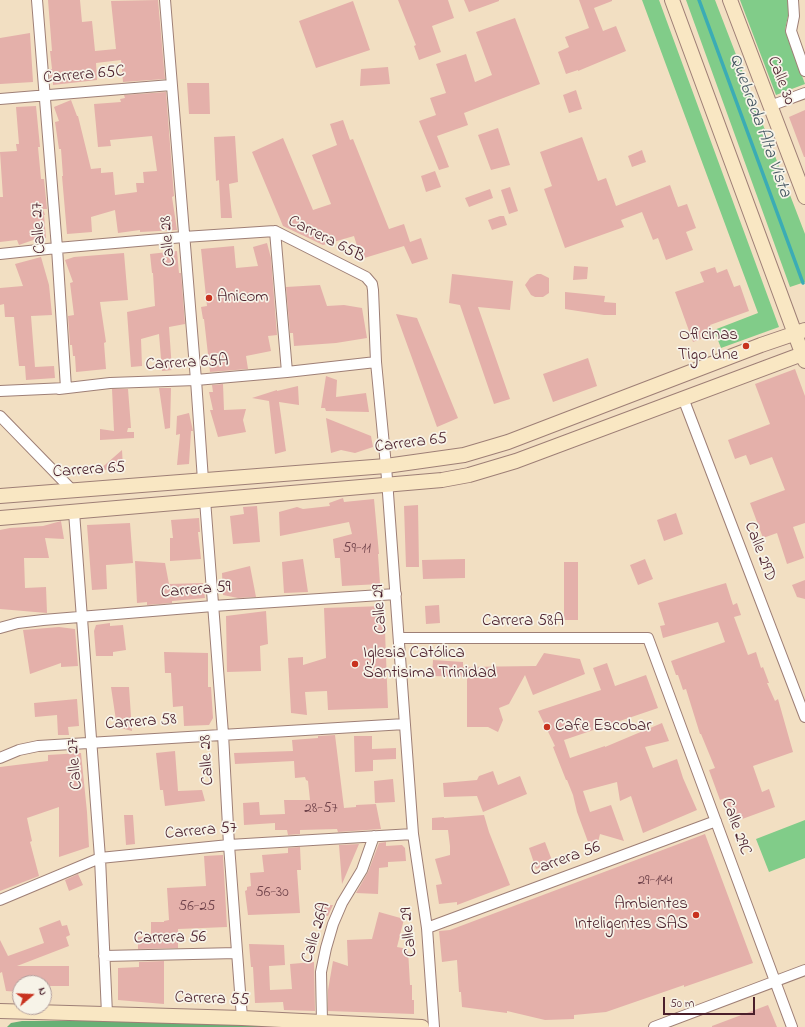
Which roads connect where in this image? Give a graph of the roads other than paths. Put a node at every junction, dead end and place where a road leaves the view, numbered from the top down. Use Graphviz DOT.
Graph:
graph roads {
  1 [pos="37,0"];
  2 [pos="165,0"];
  3 [pos="672,0"];
  4 [pos="730,0"];
  5 [pos="793,0"];
  6 [pos="805,71"];
  7 [pos="172,85"];
  8 [pos="805,93"];
  9 [pos="45,96"];
  10 [pos="0,99"];
  11 [pos="770,106"];
  12 [pos="805,197"];
  13 [pos="275,231"];
  14 [pos="184,237"];
  15 [pos="57,248"];
  16 [pos="0,254"];
  17 [pos="372,284"];
  18 [pos="800,332"];
  19 [pos="804,356"];
  20 [pos="376,362"];
  21 [pos="287,372"];
  22 [pos="196,380"];
  23 [pos="66,388"];
  24 [pos="0,391"];
  25 [pos="684,398"];
  26 [pos="0,416"];
  27 [pos="386,466"];
  28 [pos="203,480"];
  29 [pos="388,484"];
  30 [pos="73,491"];
  31 [pos="0,496"];
  32 [pos="205,500"];
  33 [pos="74,512"];
  34 [pos="0,518"];
  35 [pos="396,594"];
  36 [pos="213,606"];
  37 [pos="82,618"];
  38 [pos="0,628"];
  39 [pos="399,638"];
  40 [pos="648,638"];
  41 [pos="805,717"];
  42 [pos="405,724"];
  43 [pos="223,734"];
  44 [pos="91,743"];
  45 [pos="0,758"];
  46 [pos="716,821"];
  47 [pos="413,834"];
  48 [pos="374,836"];
  49 [pos="229,844"];
  50 [pos="100,858"];
  51 [pos="0,900"];
  52 [pos="427,928"];
  53 [pos="237,953"];
  54 [pos="104,956"];
  55 [pos="805,970"];
  56 [pos="775,982"];
  57 [pos="0,1011"];
  58 [pos="107,1014"];
  59 [pos="242,1018"];
  60 [pos="322,1022"];
  61 [pos="422,1027"];
  62 [pos="434,1027"];
  63 [pos="654,1027"];
  64 [pos="792,1027"];
  1 -- 9 [label="street, Calle 27"];
  2 -- 7 [label="street, Calle 28"];
  3 -- 18 [label="main road"];
  4 -- 11 [label="main road, Calle 30"];
  5 -- 6 [label="street"];
  7 -- 9 [label="street, Carrera 65C"];
  7 -- 14 [label="street, Calle 28"];
  8 -- 11 [label="street"];
  9 -- 10 [label="street, Carrera 65C"];
  9 -- 15 [label="street, Calle 27"];
  11 -- 12 [label="main road, Calle 30"];
  13 -- 14 [label="street, Carrera 65B"];
  13 -- 17 [label="street, Carrera 65B"];
  13 -- 21 [label="street"];
  14 -- 15 [label="street, Carrera 65B"];
  14 -- 22 [label="street, Calle 28"];
  15 -- 16 [label="street, Carrera 65B"];
  15 -- 23 [label="street, Calle 27"];
  17 -- 20 [label="street, Calle 29"];
  18 -- 19 [label="main road"];
  18 -- 27 [label="main road, Carrera 65"];
  19 -- 25 [label="main road"];
  20 -- 21 [label="street, Carrera 65A"];
  20 -- 27 [label="street, Calle 29"];
  21 -- 22 [label="street, Carrera 65A"];
  22 -- 23 [label="street, Carrera 65A"];
  22 -- 28 [label="street, Calle 28"];
  23 -- 24 [label="street, Carrera 65A"];
  25 -- 29 [label="main road"];
  25 -- 41 [label="street, Calle 29D"];
  26 -- 30 [label="street"];
  27 -- 28 [label="main road, Carrera 65"];
  27 -- 29 [label="street, Calle 29"];
  28 -- 30 [label="main road, Carrera 65"];
  29 -- 32 [label="main road"];
  29 -- 35 [label="street, Calle 29"];
  30 -- 31 [label="main road, Carrera 65"];
  32 -- 33 [label="main road"];
  32 -- 36 [label="street, Calle 28"];
  33 -- 34 [label="main road"];
  33 -- 37 [label="street, Calle 27"];
  35 -- 36 [label="street, Carrera 59"];
  35 -- 39 [label="street, Calle 29"];
  36 -- 37 [label="street, Carrera 59"];
  36 -- 43 [label="street, Calle 28"];
  37 -- 38 [label="street, Carrera 59"];
  37 -- 44 [label="street, Calle 27"];
  39 -- 40 [label="street, Carrera 58A"];
  39 -- 42 [label="street, Calle 29"];
  40 -- 46 [label="street, Calle 29C"];
  42 -- 43 [label="street, Carrera 58"];
  42 -- 47 [label="street, Calle 29"];
  43 -- 44 [label="street, Carrera 58"];
  43 -- 49 [label="street, Calle 28"];
  44 -- 45 [label="street, Carrera 58"];
  44 -- 50 [label="street, Calle 27"];
  46 -- 52 [label="street, Carrera 56"];
  46 -- 56 [label="street, Calle 29C"];
  47 -- 48 [label="street, Carrera 57"];
  47 -- 52 [label="street, Calle 29"];
  48 -- 49 [label="street, Carrera 57"];
  48 -- 60 [label="street, Calle 26A"];
  49 -- 50 [label="street, Carrera 57"];
  49 -- 53 [label="street, Calle 28"];
  50 -- 51 [label="street, Carrera 57"];
  50 -- 54 [label="street, Calle 27"];
  52 -- 62 [label="street, Calle 29"];
  53 -- 54 [label="street, Carrera 56"];
  53 -- 59 [label="street, Calle 28"];
  54 -- 58 [label="street, Calle 27"];
  55 -- 56 [label="street"];
  56 -- 63 [label="street"];
  56 -- 64 [label="street, Calle 29C"];
  57 -- 58 [label="main road, Carrera 55"];
  58 -- 59 [label="main road, Carrera 55"];
  59 -- 60 [label="main road, Carrera 55"];
  60 -- 61 [label="main road, Carrera 55"];
}
